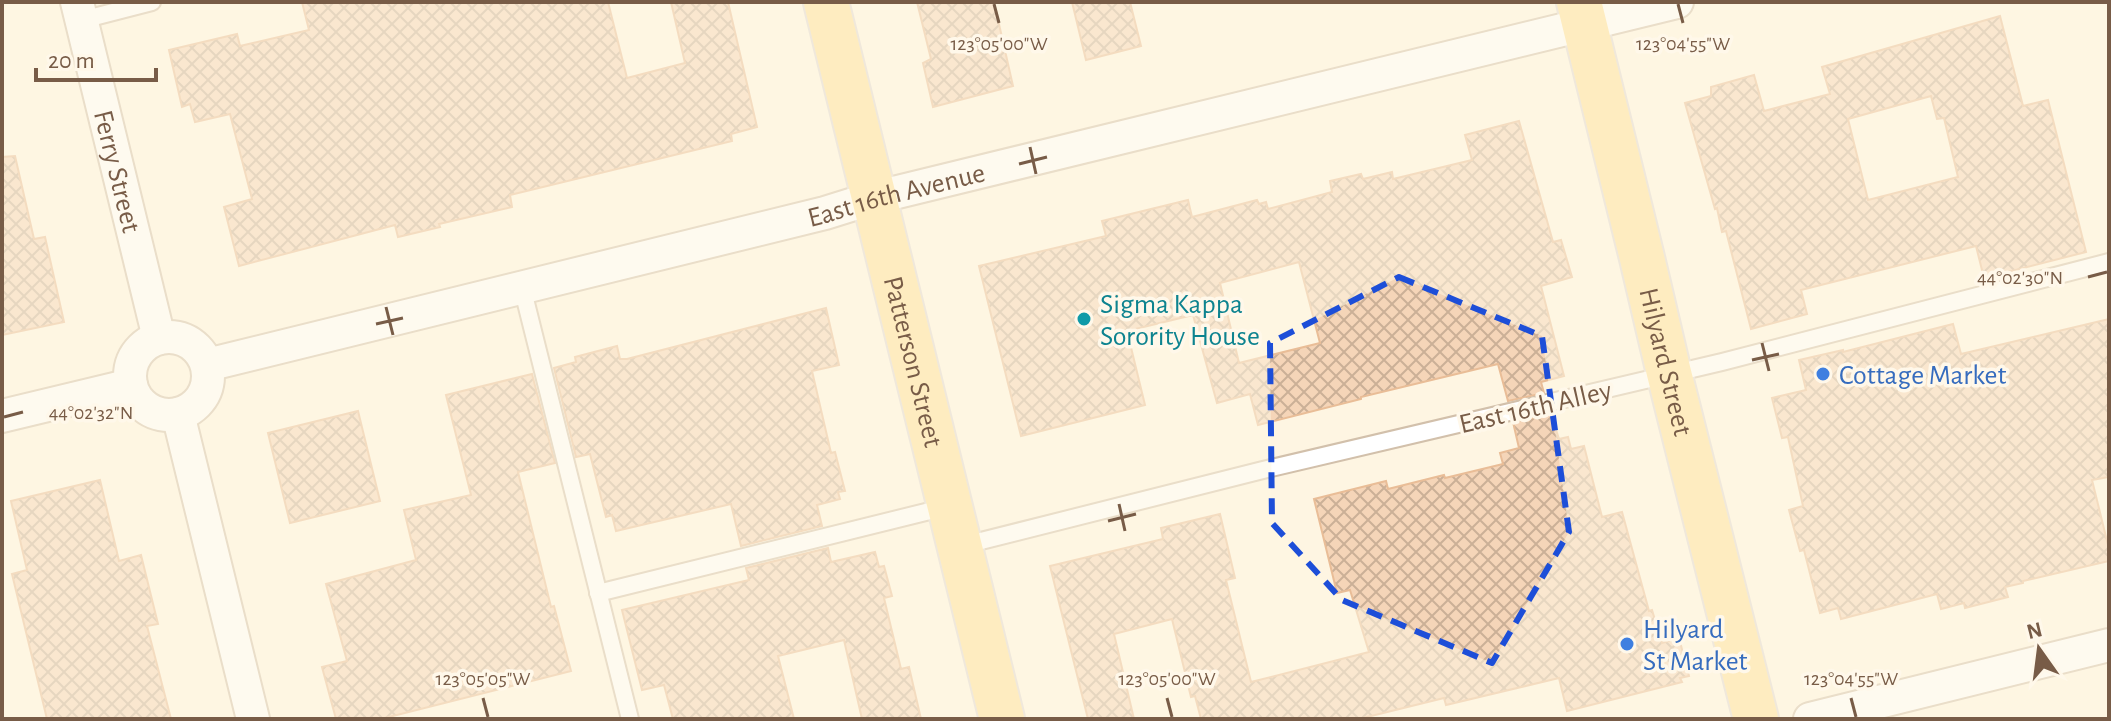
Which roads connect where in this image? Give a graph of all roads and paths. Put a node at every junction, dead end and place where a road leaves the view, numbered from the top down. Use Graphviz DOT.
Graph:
graph roads {
  1 [pos="152,2"];
  2 [pos="826,2"];
  3 [pos="1677,2"];
  4 [pos="80,11"];
  5 [pos="1582,14"];
  6 [pos="873,198"];
  7 [pos="2109,262"];
  8 [pos="522,287"];
  9 [pos="159,338"];
  10 [pos="207,365"];
  11 [pos="1669,373"];
  12 [pos="131,385"];
  13 [pos="178,414"];
  14 [pos="2,416"];
  15 [pos="955,526"];
  16 [pos="598,593"];
  17 [pos="2109,645"];
  18 [pos="253,719"];
  19 [pos="630,719"];
  20 [pos="1002,719"];
  21 [pos="1756,719"];
  22 [pos="1810,719"];
  1 -- 4 [label="lane"];
  2 -- 6 [label="main road, Patterson Street"];
  3 -- 5 [label="street, East 16th Avenue"];
  4 -- 9 [label="street, Ferry Street"];
  5 -- 6 [label="street, East 16th Avenue"];
  5 -- 11 [label="main road, Hilyard Street"];
  6 -- 8 [label="street, East 16th Avenue"];
  6 -- 15 [label="main road, Patterson Street"];
  7 -- 11 [label="lane, East 16th Alley"];
  8 -- 10 [label="street, East 16th Avenue"];
  8 -- 16 [label="lane"];
  9 -- 10 [label="street"];
  9 -- 12 [label="street"];
  10 -- 13 [label="street"];
  11 -- 15 [label="lane, East 16th Alley"];
  11 -- 21 [label="main road, Hilyard Street"];
  12 -- 13 [label="street"];
  12 -- 14 [label="street"];
  13 -- 18 [label="street"];
  15 -- 16 [label="lane, East 16th Alley"];
  15 -- 20 [label="main road, Patterson Street"];
  16 -- 19 [label="lane"];
  17 -- 22 [label="street"];
}
